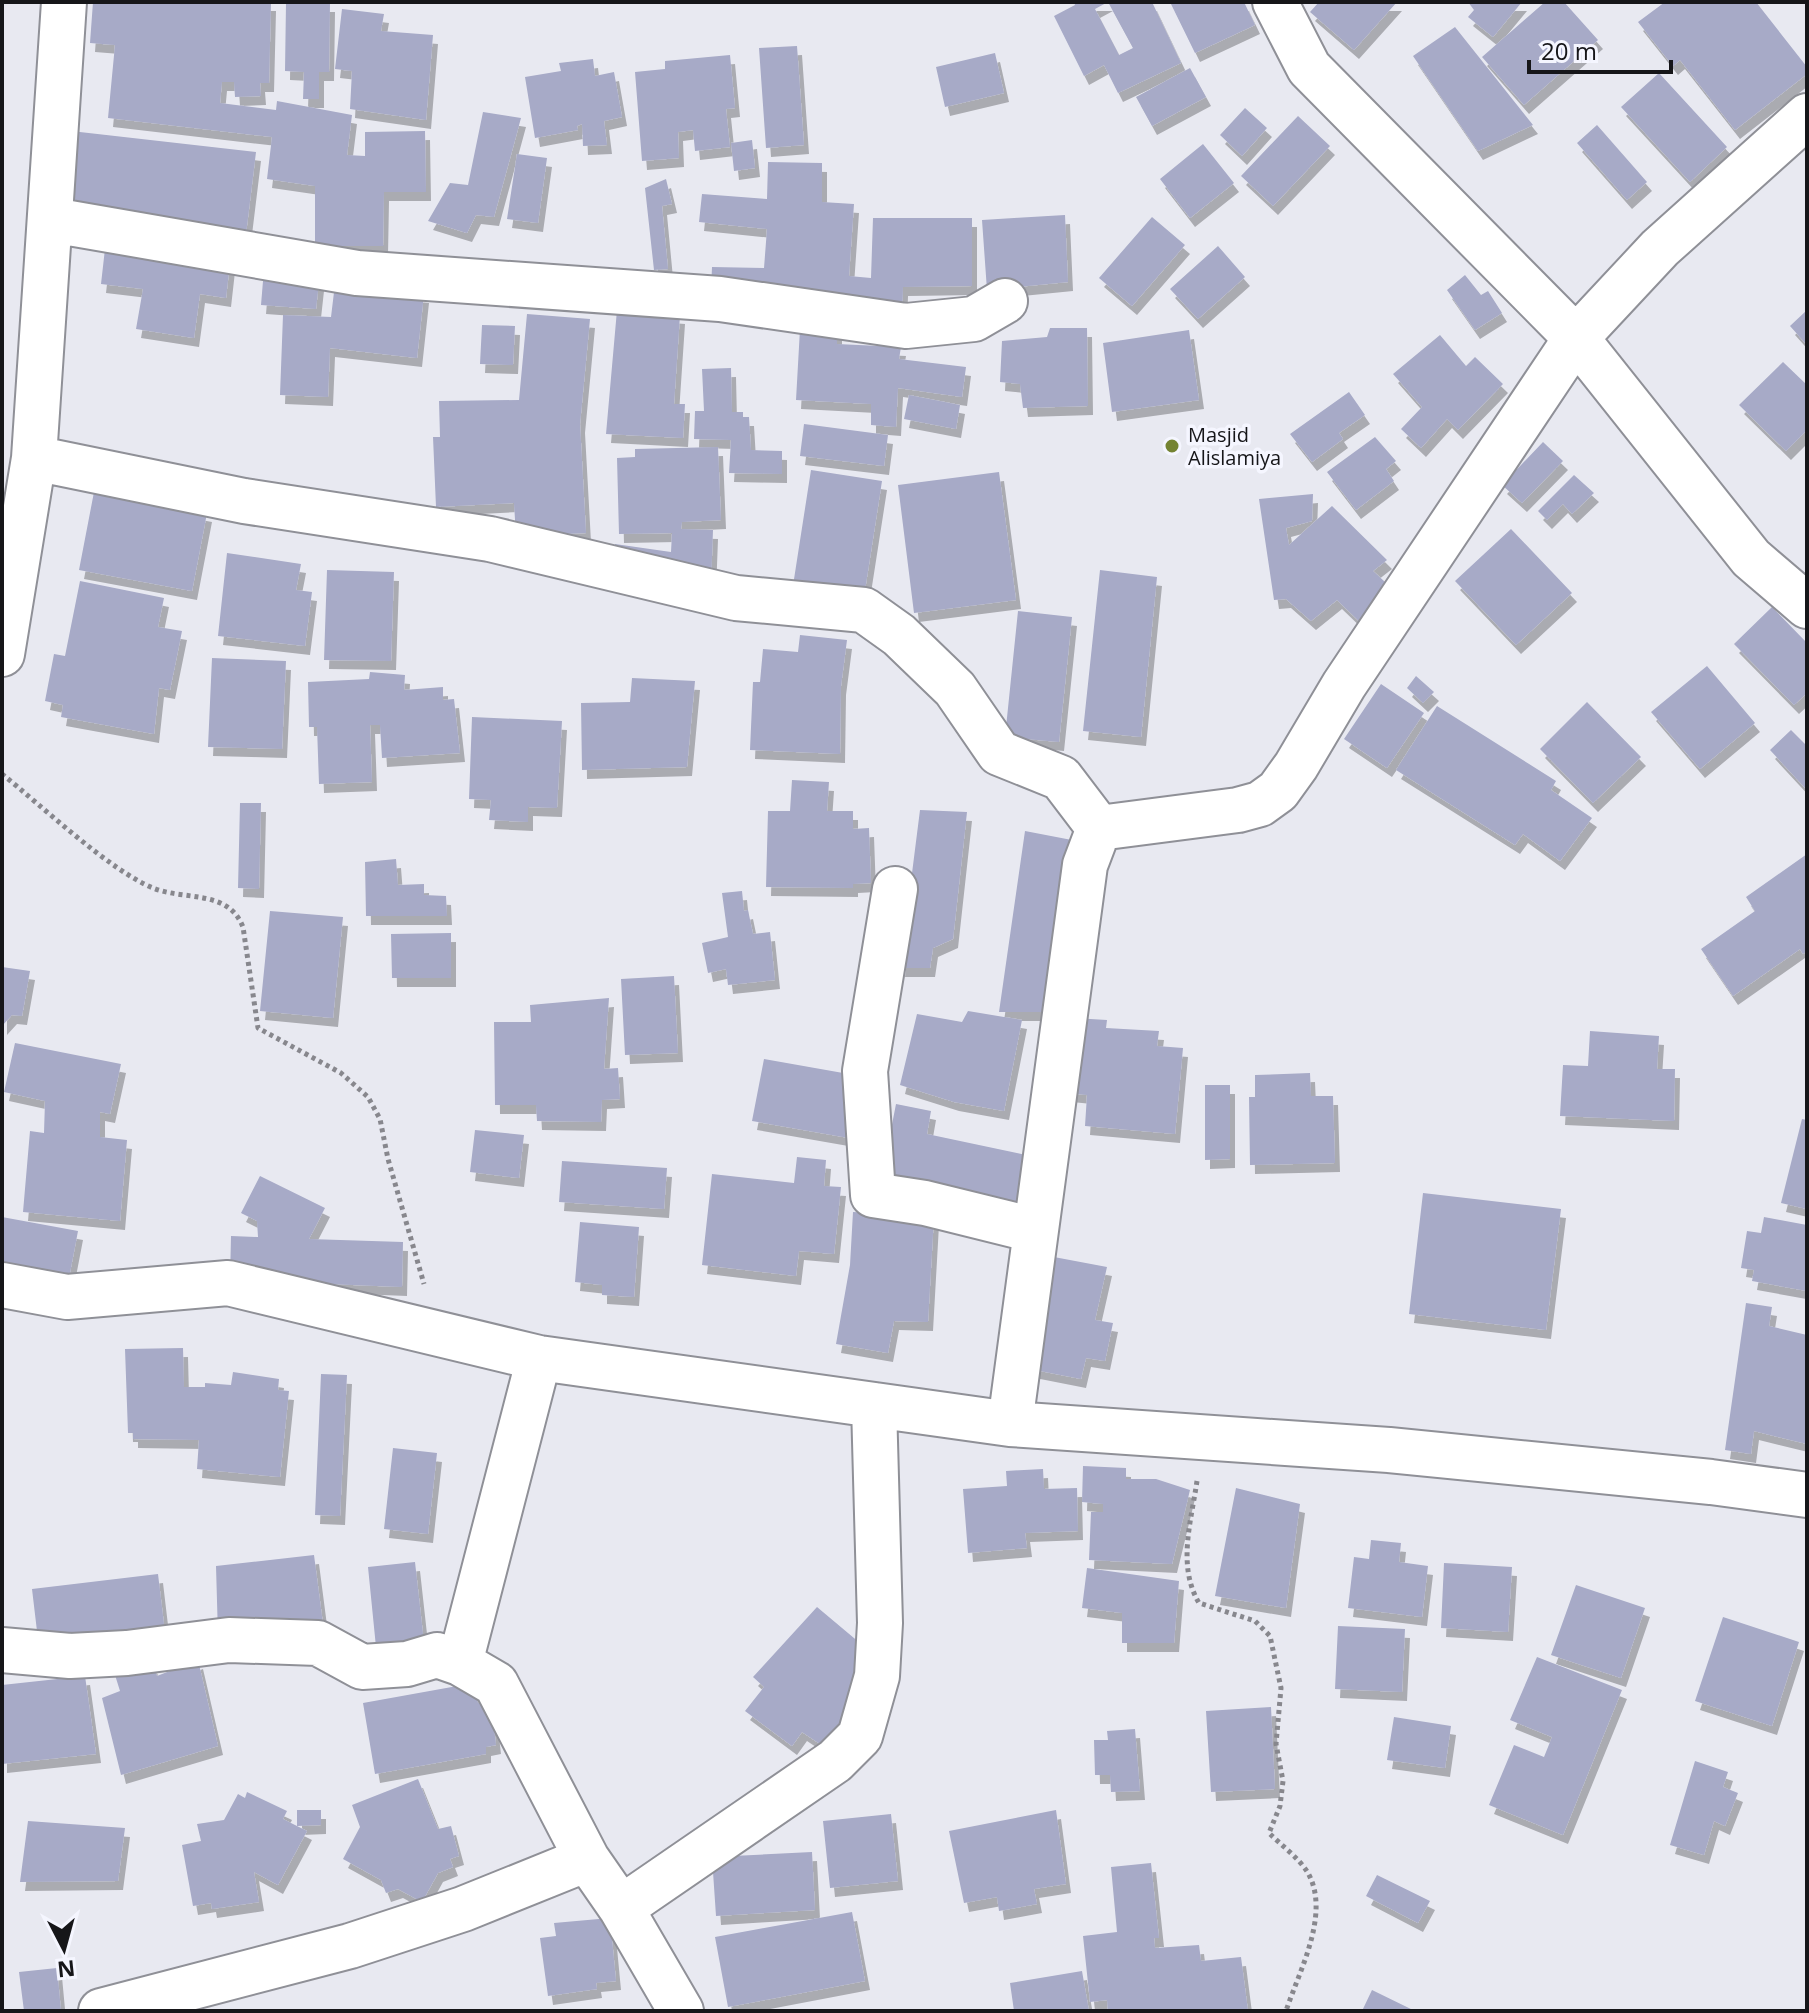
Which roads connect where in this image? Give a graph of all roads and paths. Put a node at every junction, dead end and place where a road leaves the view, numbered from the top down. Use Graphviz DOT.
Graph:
graph roads {
  1 [pos="64,2"];
  2 [pos="1275,2"];
  3 [pos="1805,121"];
  4 [pos="52,220"];
  5 [pos="1005,301"];
  6 [pos="1576,338"];
  7 [pos="34,458"];
  8 [pos="1807,606"];
  9 [pos="2,654"];
  10 [pos="2,774"];
  11 [pos="1099,828"];
  12 [pos="895,889"];
  13 [pos="1034,1230"];
  14 [pos="2,1285"];
  15 [pos="438,1331"];
  16 [pos="539,1358"];
  17 [pos="874,1405"];
  18 [pos="1010,1424"];
  19 [pos="1202,1438"];
  20 [pos="1807,1495"];
  21 [pos="2,1650"];
  22 [pos="460,1663"];
  23 [pos="587,1859"];
  24 [pos="621,1908"];
  25 [pos="101,2011"];
  26 [pos="681,2011"];
  27 [pos="1286,2011"];
  1 -- 4 [label="street"];
  2 -- 6 [label="street"];
  3 -- 6 [label="street"];
  4 -- 5 [label="street"];
  4 -- 7 [label="street"];
  6 -- 8 [label="street"];
  6 -- 11 [label="street"];
  7 -- 9 [label="street"];
  7 -- 11 [label="street"];
  10 -- 15 [label="path"];
  11 -- 13 [label="street"];
  12 -- 13 [label="street"];
  13 -- 18 [label="street"];
  14 -- 15 [label="street"];
  15 -- 16 [label="street"];
  16 -- 17 [label="street"];
  16 -- 22 [label="street"];
  17 -- 18 [label="street"];
  17 -- 24 [label="street"];
  18 -- 19 [label="street"];
  19 -- 20 [label="street"];
  19 -- 27 [label="path"];
  21 -- 22 [label="street"];
  22 -- 23 [label="street"];
  23 -- 24 [label="street"];
  23 -- 25 [label="street"];
  24 -- 26 [label="street"];
}
